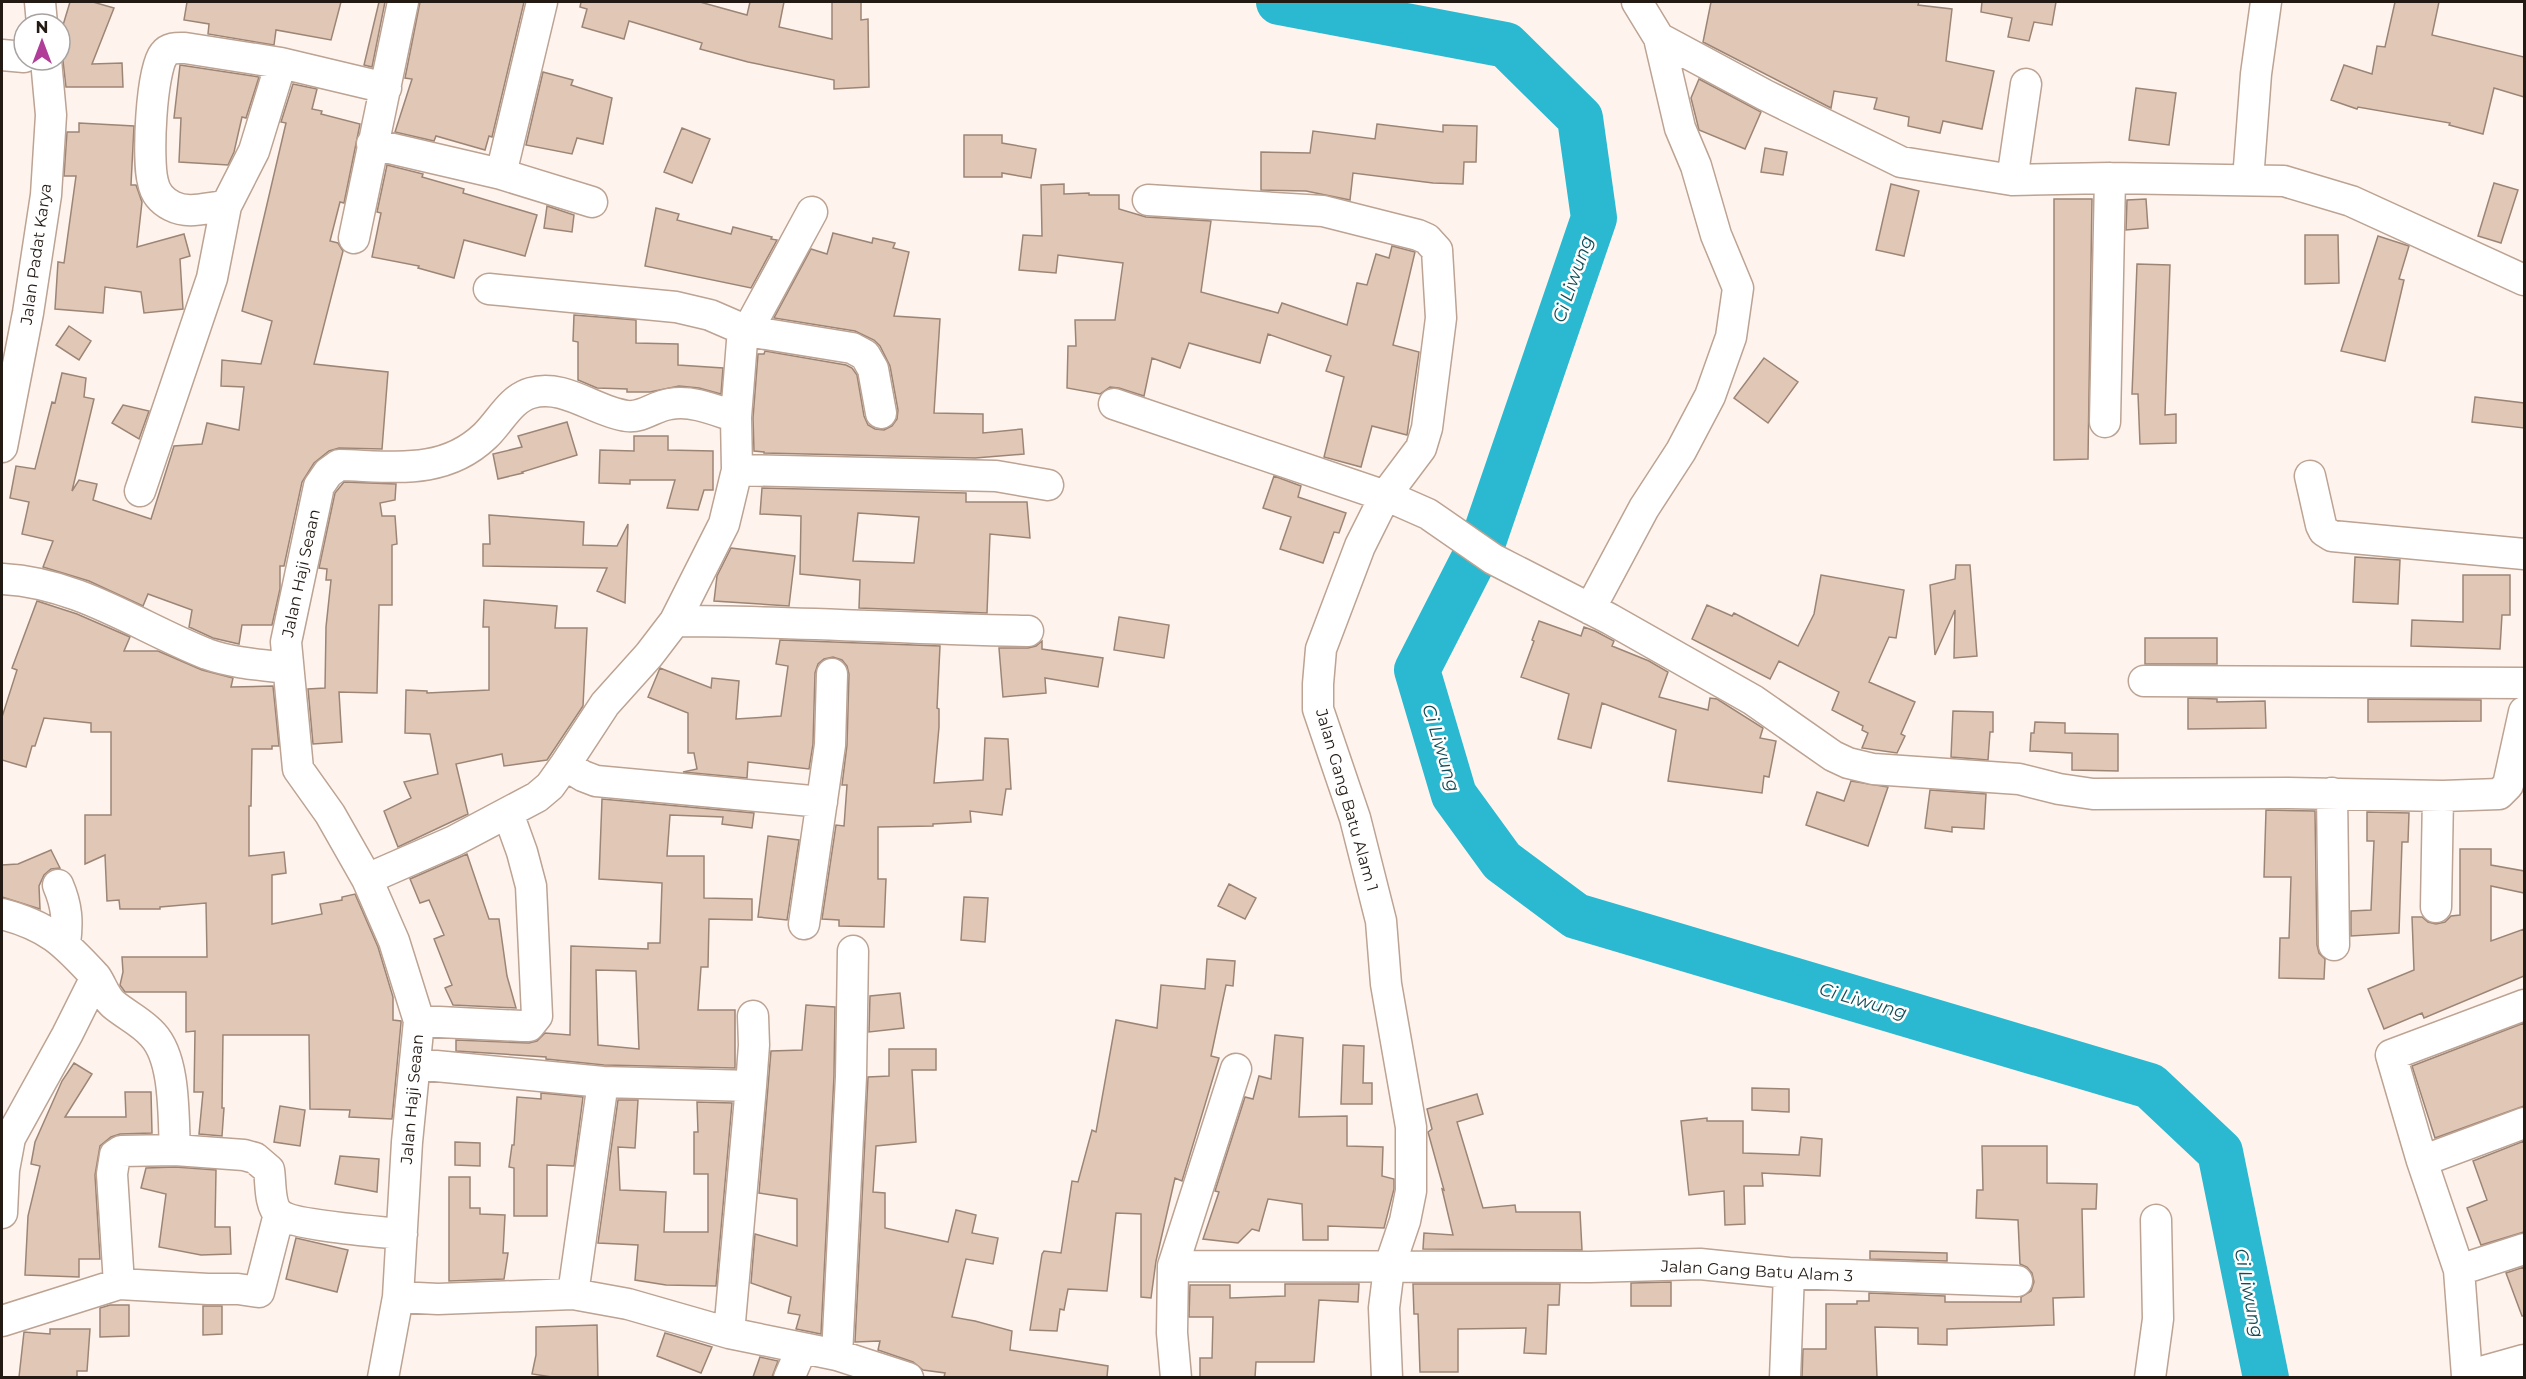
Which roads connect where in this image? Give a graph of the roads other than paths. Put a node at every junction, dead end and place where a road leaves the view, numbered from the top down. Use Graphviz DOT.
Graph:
graph roads {
  1 [pos="403,2"];
  2 [pos="542,2"];
  3 [pos="1637,2"];
  4 [pos="2266,2"];
  5 [pos="1659,38"];
  6 [pos="281,63"];
  7 [pos="47,72"];
  8 [pos="2026,84"];
  9 [pos="386,88"];
  10 [pos="372,144"];
  11 [pos="501,174"];
  12 [pos="2110,178"];
  13 [pos="2012,180"];
  14 [pos="2248,180"];
  15 [pos="1148,200"];
  16 [pos="592,202"];
  17 [pos="226,206"];
  18 [pos="812,212"];
  19 [pos="354,238"];
  20 [pos="2524,280"];
  21 [pos="489,289"];
  22 [pos="747,331"];
  23 [pos="7,397"];
  24 [pos="1114,404"];
  25 [pos="881,413"];
  26 [pos="736,417"];
  27 [pos="2105,422"];
  28 [pos="2,447"];
  29 [pos="737,470"];
  30 [pos="2310,476"];
  31 [pos="1048,485"];
  32 [pos="140,491"];
  33 [pos="1385,496"];
  34 [pos="2524,554"];
  35 [pos="2,580"];
  36 [pos="1590,609"];
  37 [pos="675,621"];
  38 [pos="1028,631"];
  39 [pos="288,668"];
  40 [pos="832,674"];
  41 [pos="2144,681"];
  42 [pos="2524,683"];
  43 [pos="2524,712"];
  44 [pos="566,765"];
  45 [pos="2332,793"];
  46 [pos="2438,796"];
  47 [pos="822,802"];
  48 [pos="508,813"];
  49 [pos="367,879"];
  50 [pos="58,885"];
  51 [pos="2436,907"];
  52 [pos="2,914"];
  53 [pos="804,924"];
  54 [pos="65,944"];
  55 [pos="2334,945"];
  56 [pos="853,951"];
  57 [pos="96,977"];
  58 [pos="2524,1005"];
  59 [pos="753,1016"];
  60 [pos="419,1021"];
  61 [pos="415,1064"];
  62 [pos="1236,1069"];
  63 [pos="603,1082"];
  64 [pos="750,1086"];
  65 [pos="2524,1123"];
  66 [pos="175,1150"];
  67 [pos="2422,1161"];
  68 [pos="2,1213"];
  69 [pos="279,1214"];
  70 [pos="2156,1220"];
  71 [pos="402,1234"];
  72 [pos="2524,1249"];
  73 [pos="1173,1266"];
  74 [pos="1389,1268"];
  75 [pos="2459,1270"];
  76 [pos="1789,1273"];
  77 [pos="2017,1281"];
  78 [pos="119,1284"];
  79 [pos="573,1294"];
  80 [pos="398,1297"];
  81 [pos="2,1321"];
  82 [pos="729,1333"];
  83 [pos="802,1348"];
  84 [pos="837,1355"];
  85 [pos="2524,1360"];
  86 [pos="383,1377"];
  87 [pos="789,1377"];
  88 [pos="908,1377"];
  89 [pos="1176,1377"];
  90 [pos="1387,1377"];
  91 [pos="1785,1377"];
  92 [pos="2150,1377"];
  93 [pos="2467,1377"];
  1 -- 9 [label="street"];
  2 -- 11 [label="street"];
  3 -- 5 [label="street"];
  4 -- 14 [label="street"];
  5 -- 13 [label="street"];
  5 -- 36 [label="street"];
  6 -- 9 [label="street"];
  6 -- 17 [label="street"];
  6 -- 17 [label="street"];
  7 -- 23 [label="street, Jalan Padat Karya"];
  8 -- 13 [label="street"];
  9 -- 10 [label="street"];
  10 -- 11 [label="street"];
  10 -- 19 [label="street"];
  11 -- 16 [label="street"];
  12 -- 13 [label="street"];
  12 -- 14 [label="street"];
  12 -- 27 [label="street"];
  14 -- 20 [label="street"];
  15 -- 33 [label="street, Jalan Gang Batu Alam 1"];
  17 -- 32 [label="street"];
  18 -- 22 [label="street"];
  21 -- 22 [label="street"];
  22 -- 25 [label="street"];
  22 -- 26 [label="street"];
  23 -- 28 [label="street, Jalan Padat Karya"];
  24 -- 33 [label="street"];
  26 -- 29 [label="street"];
  26 -- 39 [label="street, Jalan Haji Seaan"];
  29 -- 31 [label="street"];
  29 -- 37 [label="street"];
  30 -- 34 [label="street"];
  33 -- 36 [label="street"];
  33 -- 74 [label="street, Jalan Gang Batu Alam 1"];
  35 -- 39 [label="street"];
  36 -- 45 [label="street"];
  37 -- 38 [label="street"];
  37 -- 44 [label="street"];
  39 -- 49 [label="street, Jalan Haji Seaan"];
  40 -- 47 [label="street"];
  41 -- 42 [label="street"];
  43 -- 46 [label="street"];
  44 -- 47 [label="street"];
  44 -- 48 [label="street"];
  45 -- 46 [label="street"];
  45 -- 55 [label="street"];
  46 -- 51 [label="street"];
  47 -- 53 [label="street"];
  48 -- 49 [label="street"];
  48 -- 60 [label="street"];
  49 -- 60 [label="street, Jalan Haji Seaan"];
  50 -- 54 [label="street"];
  52 -- 54 [label="street"];
  54 -- 57 [label="street"];
  56 -- 84 [label="street"];
  57 -- 66 [label="street"];
  57 -- 68 [label="street"];
  58 -- 67 [label="street"];
  59 -- 64 [label="street"];
  60 -- 61 [label="street, Jalan Haji Seaan"];
  61 -- 63 [label="street"];
  61 -- 71 [label="street, Jalan Haji Seaan"];
  62 -- 73 [label="street"];
  63 -- 64 [label="street"];
  63 -- 79 [label="street"];
  64 -- 82 [label="street"];
  65 -- 67 [label="street"];
  66 -- 69 [label="street"];
  66 -- 78 [label="street"];
  67 -- 75 [label="street"];
  69 -- 71 [label="street"];
  69 -- 78 [label="street"];
  70 -- 92 [label="street"];
  71 -- 80 [label="street, Jalan Haji Seaan"];
  72 -- 75 [label="street"];
  73 -- 74 [label="street, Jalan Gang Batu Alam 3"];
  73 -- 89 [label="street"];
  74 -- 76 [label="street, Jalan Gang Batu Alam 3"];
  74 -- 90 [label="street, Jalan Gang Batu Alam 1"];
  75 -- 93 [label="street"];
  76 -- 77 [label="street, Jalan Gang Batu Alam 3"];
  76 -- 91 [label="street"];
  78 -- 81 [label="street"];
  79 -- 80 [label="street"];
  79 -- 82 [label="street"];
  80 -- 86 [label="street, Jalan Haji Seaan"];
  82 -- 83 [label="street"];
  83 -- 84 [label="street"];
  83 -- 87 [label="street"];
  84 -- 88 [label="street"];
  85 -- 93 [label="street"];
}
